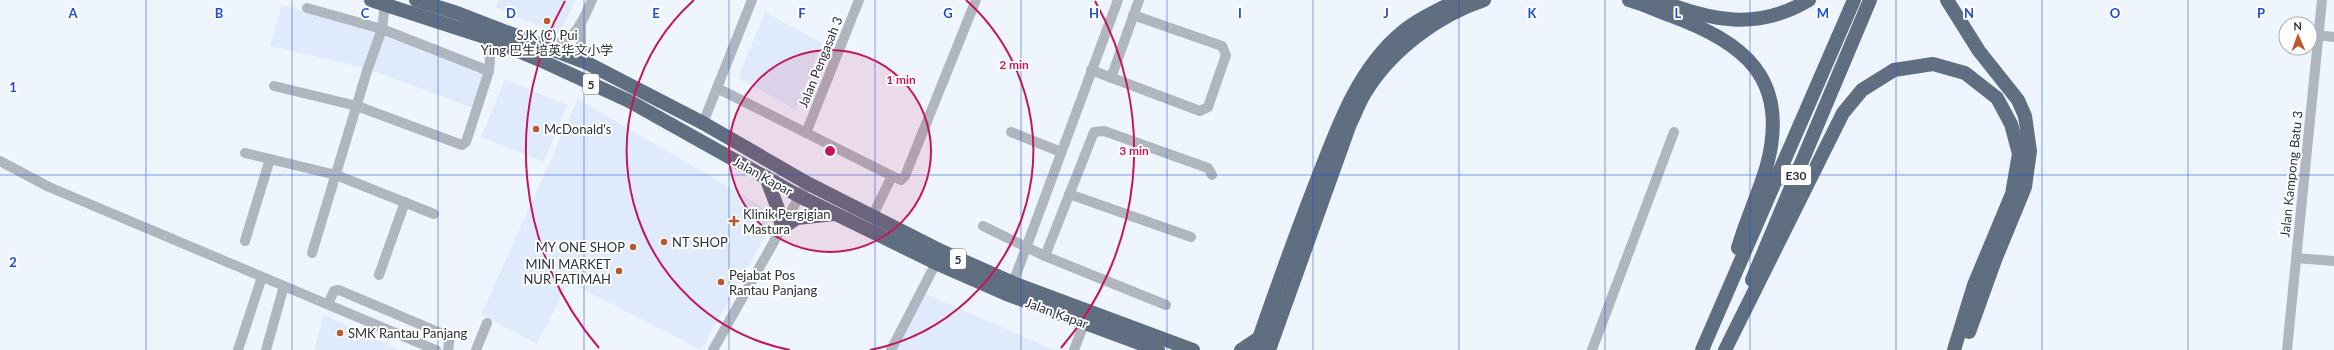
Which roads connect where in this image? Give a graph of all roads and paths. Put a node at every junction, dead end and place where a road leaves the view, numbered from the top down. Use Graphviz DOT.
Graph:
graph roads {
  1 [pos="370,0"];
  2 [pos="416,0"];
  3 [pos="592,0"];
  4 [pos="752,0"];
  5 [pos="859,0"];
  6 [pos="976,0"];
  7 [pos="1118,0"];
  8 [pos="1139,0"];
  9 [pos="1458,0"];
  10 [pos="1484,0"];
  11 [pos="1629,0"];
  12 [pos="1658,0"];
  13 [pos="1808,0"];
  14 [pos="1854,0"];
  15 [pos="1870,0"];
  16 [pos="1947,0"];
  17 [pos="2322,0"];
  18 [pos="385,4"];
  19 [pos="307,8"];
  20 [pos="1133,15"];
  21 [pos="581,25"];
  22 [pos="382,29"];
  23 [pos="2318,35"];
  24 [pos="485,37"];
  25 [pos="2334,37"];
  26 [pos="543,46"];
  27 [pos="2316,56"];
  28 [pos="587,63"];
  29 [pos="1091,70"];
  30 [pos="489,71"];
  31 [pos="1111,78"];
  32 [pos="274,86"];
  33 [pos="717,88"];
  34 [pos="357,106"];
  35 [pos="703,123"];
  36 [pos="1011,132"];
  37 [pos="1674,132"];
  38 [pos="806,133"];
  39 [pos="1061,152"];
  40 [pos="245,153"];
  41 [pos="270,159"];
  42 [pos="0,161"];
  43 [pos="1212,174"];
  44 [pos="336,175"];
  45 [pos="892,176"];
  46 [pos="766,177"];
  47 [pos="806,183"];
  48 [pos="1069,194"];
  49 [pos="799,196"];
  50 [pos="404,202"];
  51 [pos="434,214"];
  52 [pos="836,214"];
  53 [pos="872,217"];
  54 [pos="983,226"];
  55 [pos="782,228"];
  56 [pos="1191,237"];
  57 [pos="245,241"];
  58 [pos="1026,246"];
  59 [pos="312,253"];
  60 [pos="1045,256"];
  61 [pos="2296,258"];
  62 [pos="2334,261"];
  63 [pos="936,264"];
  64 [pos="379,275"];
  65 [pos="262,277"];
  66 [pos="1013,283"];
  67 [pos="284,286"];
  68 [pos="1728,287"];
  69 [pos="328,304"];
  70 [pos="1166,305"];
  71 [pos="398,314"];
  72 [pos="487,323"];
  73 [pos="1084,324"];
  74 [pos="390,330"];
  75 [pos="1265,346"];
  76 [pos="238,350"];
  77 [pos="266,350"];
  78 [pos="436,350"];
  79 [pos="448,350"];
  80 [pos="476,350"];
  81 [pos="713,350"];
  82 [pos="891,350"];
  83 [pos="1074,350"];
  84 [pos="1158,350"];
  85 [pos="1193,350"];
  86 [pos="1241,350"];
  87 [pos="1592,350"];
  88 [pos="1702,350"];
  89 [pos="1724,350"];
  90 [pos="1954,350"];
  91 [pos="1964,350"];
  92 [pos="2287,350"];
  1 -- 18 [label="highway, Jalan Kapar / 5"];
  2 -- 26 [label="highway, Jalan Kapar / 5"];
  3 -- 21 [label="street"];
  4 -- 33 [label="street"];
  5 -- 38 [label="street, Jalan Pengasah 3"];
  6 -- 45 [label="street"];
  7 -- 29 [label="street"];
  8 -- 20 [label="street"];
  9 -- 75 [label="highway"];
  10 -- 75 [label="highway"];
  11 -- 68 [label="highway"];
  12 -- 13 [label="highway"];
  14 -- 68 [label="highway, E30"];
  15 -- 89 [label="highway, E30"];
  16 -- 91 [label="highway"];
  17 -- 23 [label="street, Jalan Kampong Batu 3"];
  18 -- 22 [label="street"];
  18 -- 24 [label="highway, Jalan Kapar / 5"];
  19 -- 22 [label="street"];
  20 -- 31 [label="street"];
  20 -- 31 [label="street"];
  21 -- 26 [label="street"];
  21 -- 28 [label="street"];
  22 -- 30 [label="street"];
  22 -- 34 [label="street"];
  23 -- 25 [label="street"];
  24 -- 30 [label="street"];
  24 -- 46 [label="highway, Jalan Kapar / 5"];
  26 -- 28 [label="highway, Jalan Kapar / 5"];
  27 -- 61 [label="street, Jalan Kampong Batu 3"];
  28 -- 35 [label="highway, Jalan Kapar / 5"];
  29 -- 31 [label="street"];
  29 -- 39 [label="street"];
  30 -- 34 [label="street"];
  32 -- 34 [label="street"];
  33 -- 35 [label="street"];
  33 -- 38 [label="street"];
  34 -- 44 [label="street"];
  35 -- 47 [label="highway, Jalan Kapar / 5"];
  36 -- 39 [label="street"];
  37 -- 87 [label="street"];
  38 -- 45 [label="street"];
  39 -- 58 [label="street"];
  40 -- 41 [label="street"];
  41 -- 44 [label="street"];
  41 -- 57 [label="street"];
  42 -- 65 [label="street"];
  43 -- 48 [label="street"];
  44 -- 50 [label="street"];
  44 -- 59 [label="street"];
  45 -- 53 [label="street"];
  46 -- 49 [label="highway, Jalan Kapar / 5"];
  46 -- 55 [label="highway"];
  47 -- 49 [label="street"];
  47 -- 53 [label="highway, Jalan Kapar / 5"];
  48 -- 56 [label="street"];
  48 -- 60 [label="street"];
  49 -- 52 [label="highway, Jalan Kapar / 5"];
  49 -- 55 [label="street"];
  50 -- 51 [label="street"];
  50 -- 64 [label="street"];
  52 -- 55 [label="highway"];
  52 -- 63 [label="highway, Jalan Kapar / 5"];
  53 -- 66 [label="highway, Jalan Kapar / 5"];
  54 -- 58 [label="street"];
  55 -- 81 [label="street"];
  58 -- 60 [label="street"];
  58 -- 66 [label="street"];
  60 -- 70 [label="street"];
  61 -- 62 [label="street"];
  61 -- 92 [label="street, Jalan Kampong Batu 3"];
  63 -- 73 [label="highway, Jalan Kapar / 5"];
  63 -- 82 [label="street"];
  65 -- 67 [label="street"];
  65 -- 76 [label="street"];
  66 -- 85 [label="highway, Jalan Kapar / 5"];
  67 -- 69 [label="street"];
  67 -- 77 [label="street"];
  68 -- 88 [label="highway, E30"];
  69 -- 71 [label="street"];
  69 -- 74 [label="street"];
  71 -- 74 [label="street"];
  71 -- 79 [label="street"];
  72 -- 80 [label="street"];
  73 -- 83 [label="street"];
  73 -- 84 [label="highway, Jalan Kapar / 5"];
  74 -- 78 [label="street"];
  75 -- 86 [label="highway"];
  89 -- 90 [label="highway"];
}
